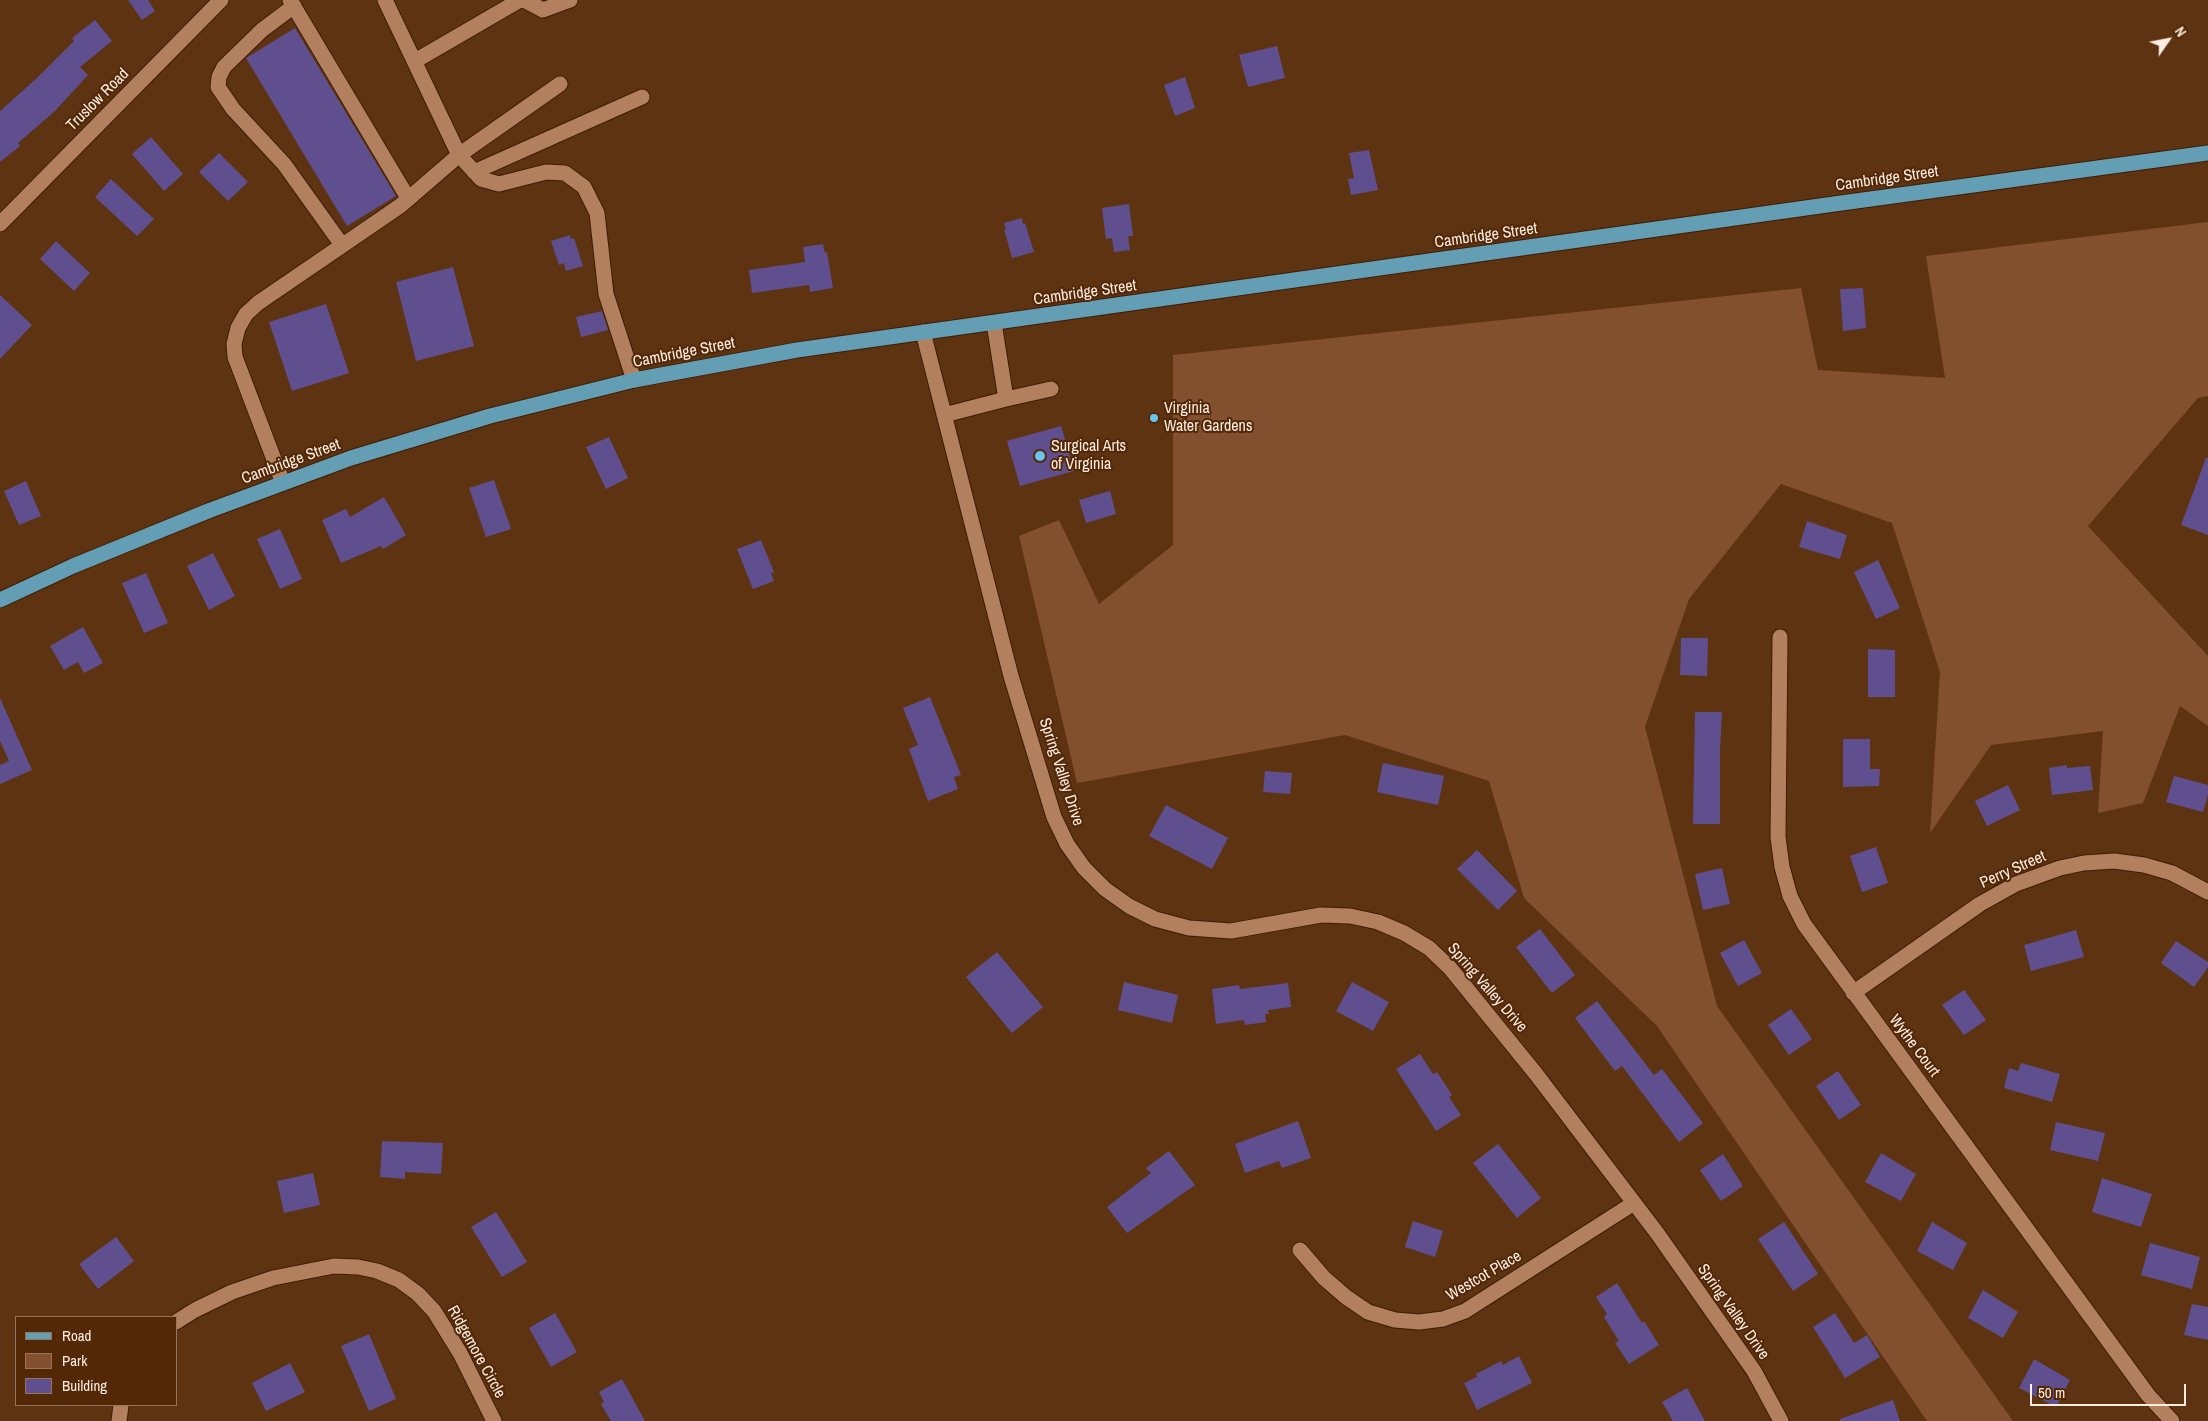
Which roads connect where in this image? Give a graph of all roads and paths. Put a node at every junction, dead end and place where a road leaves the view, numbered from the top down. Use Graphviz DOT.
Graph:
graph roads {
  1 [pos="221,0"];
  2 [pos="385,0"];
  3 [pos="522,0"];
  4 [pos="570,0"];
  5 [pos="292,3"];
  6 [pos="414,61"];
  7 [pos="560,84"];
  8 [pos="642,97"];
  9 [pos="2208,153"];
  10 [pos="459,155"];
  11 [pos="474,172"];
  12 [pos="408,198"];
  13 [pos="0,224"];
  14 [pos="342,246"];
  15 [pos="994,323"];
  16 [pos="922,332"];
  17 [pos="634,380"];
  18 [pos="1051,389"];
  19 [pos="1006,399"];
  20 [pos="944,415"];
  21 [pos="283,483"];
  22 [pos="0,600"];
  23 [pos="1780,636"];
  24 [pos="2208,892"];
  25 [pos="1853,993"];
  26 [pos="1634,1203"];
  27 [pos="1300,1250"];
  28 [pos="178,1321"];
  29 [pos="121,1406"];
  30 [pos="119,1421"];
  31 [pos="494,1421"];
  32 [pos="1781,1421"];
  33 [pos="2172,1421"];
  1 -- 13 [label="street, Truslow Road"];
  2 -- 6 [label="street"];
  3 -- 4 [label="street"];
  3 -- 6 [label="street"];
  5 -- 12 [label="street"];
  5 -- 14 [label="street"];
  6 -- 10 [label="street"];
  7 -- 10 [label="street"];
  8 -- 11 [label="street"];
  9 -- 15 [label="main road, Cambridge Street"];
  10 -- 11 [label="street"];
  10 -- 12 [label="street"];
  11 -- 17 [label="street"];
  12 -- 14 [label="street"];
  14 -- 21 [label="street"];
  15 -- 16 [label="main road, Cambridge Street"];
  15 -- 19 [label="street"];
  16 -- 17 [label="main road, Cambridge Street"];
  16 -- 20 [label="street, Spring Valley Drive"];
  17 -- 21 [label="main road, Cambridge Street"];
  18 -- 19 [label="street"];
  19 -- 20 [label="street"];
  20 -- 26 [label="street, Spring Valley Drive"];
  21 -- 22 [label="main road, Cambridge Street"];
  23 -- 25 [label="street, Wythe Court"];
  24 -- 25 [label="street, Perry Street"];
  25 -- 33 [label="street, Wythe Court"];
  26 -- 27 [label="street, Westcot Place"];
  26 -- 32 [label="street, Spring Valley Drive"];
  28 -- 31 [label="street, Ridgemore Circle"];
  29 -- 30 [label="street"];
}
